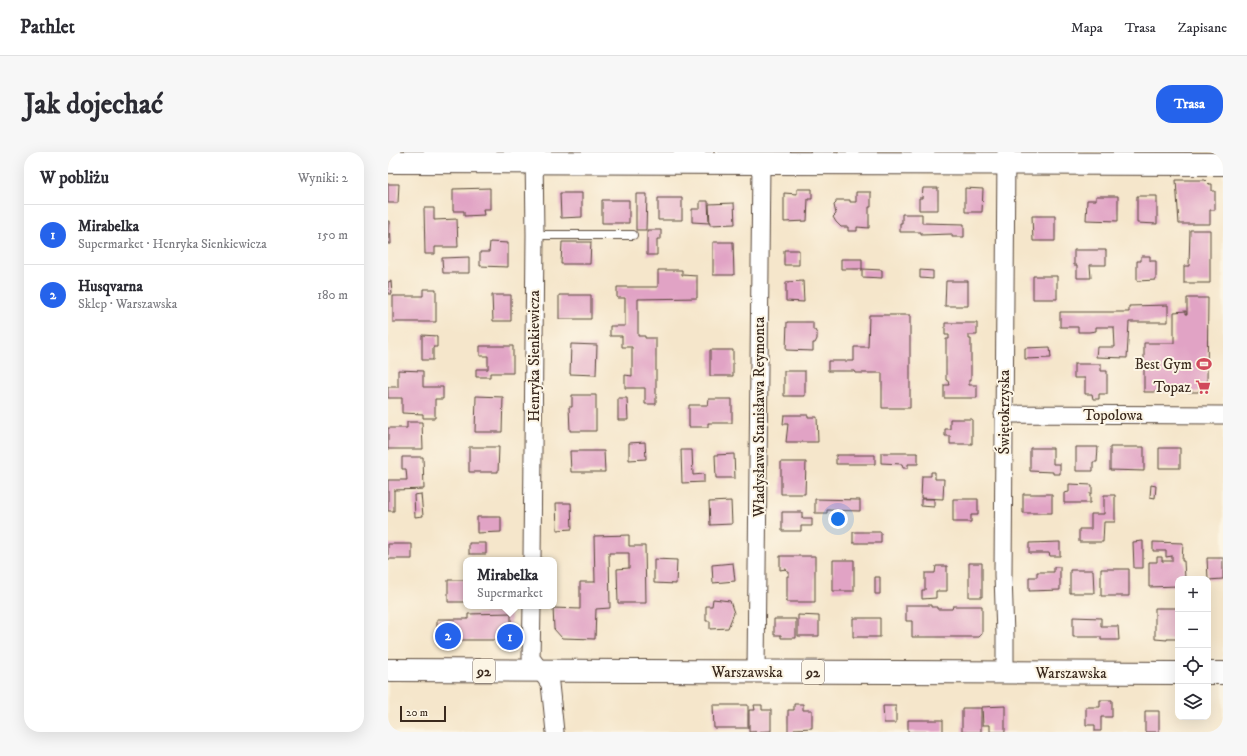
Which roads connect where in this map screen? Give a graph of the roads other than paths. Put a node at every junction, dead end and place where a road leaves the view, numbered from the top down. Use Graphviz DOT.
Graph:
graph roads {
  1 [pos="534,157"];
  2 [pos="1006,158"];
  3 [pos="388,162"];
  4 [pos="761,163"];
  5 [pos="1223,164"];
  6 [pos="632,234"];
  7 [pos="535,235"];
  8 [pos="1003,414"];
  9 [pos="1223,415"];
  10 [pos="532,557"];
  11 [pos="532,609"];
  12 [pos="388,670"];
  13 [pos="541,671"];
  14 [pos="756,672"];
  15 [pos="1005,673"];
  16 [pos="1175,673"];
  17 [pos="1211,673"];
  18 [pos="1223,673"];
  19 [pos="555,732"];
  1 -- 3 [label="street"];
  1 -- 4 [label="street"];
  1 -- 7 [label="street, Henryka Sienkiewicza"];
  2 -- 4 [label="street"];
  2 -- 5 [label="street"];
  2 -- 8 [label="street, Świętokrzyska"];
  4 -- 14 [label="street, Władysława Stanisława Reymonta"];
  6 -- 7 [label="lane"];
  7 -- 10 [label="street, Henryka Sienkiewicza"];
  8 -- 9 [label="street, Topolowa"];
  8 -- 15 [label="street, Świętokrzyska"];
  11 -- 13 [label="street"];
  12 -- 13 [label="street, Warszawska / 92"];
  13 -- 14 [label="street, Warszawska / 92"];
  13 -- 19 [label="street"];
  14 -- 15 [label="street, Warszawska / 92"];
  15 -- 16 [label="street, Warszawska / 92"];
  17 -- 18 [label="street"];
}
